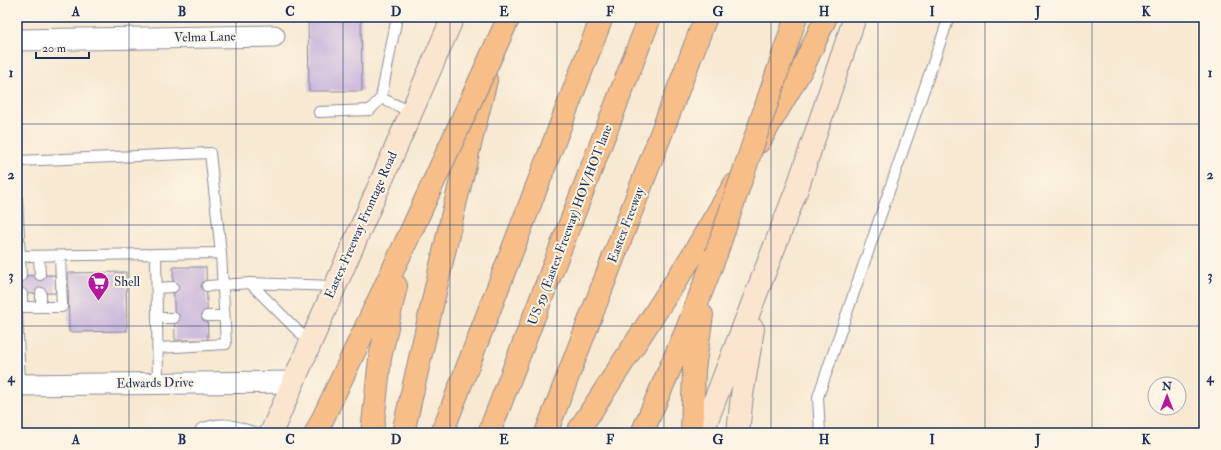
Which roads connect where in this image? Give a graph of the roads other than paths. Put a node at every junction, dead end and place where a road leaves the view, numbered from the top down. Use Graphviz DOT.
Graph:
graph roads {
  1 [pos="397,17"];
  2 [pos="453,17"];
  3 [pos="502,17"];
  4 [pos="509,17"];
  5 [pos="602,17"];
  6 [pos="650,17"];
  7 [pos="706,17"];
  8 [pos="796,17"];
  9 [pos="826,17"];
  10 [pos="855,17"];
  11 [pos="949,17"];
  12 [pos="274,36"];
  13 [pos="17,40"];
  14 [pos="381,98"];
  15 [pos="319,112"];
  16 [pos="411,112"];
  17 [pos="17,161"];
  18 [pos="17,199"];
  19 [pos="413,227"];
  20 [pos="222,253"];
  21 [pos="156,254"];
  22 [pos="716,254"];
  23 [pos="19,256"];
  24 [pos="39,256"];
  25 [pos="60,256"];
  26 [pos="40,275"];
  27 [pos="21,276"];
  28 [pos="250,283"];
  29 [pos="761,283"];
  30 [pos="206,286"];
  31 [pos="223,286"];
  32 [pos="334,286"];
  33 [pos="173,287"];
  34 [pos="157,288"];
  35 [pos="41,293"];
  36 [pos="22,294"];
  37 [pos="41,307"];
  38 [pos="19,308"];
  39 [pos="207,316"];
  40 [pos="224,316"];
  41 [pos="157,318"];
  42 [pos="174,318"];
  43 [pos="310,343"];
  44 [pos="158,348"];
  45 [pos="293,382"];
  46 [pos="158,383"];
  47 [pos="18,385"];
  48 [pos="200,433"];
  49 [pos="256,433"];
  50 [pos="271,433"];
  51 [pos="316,433"];
  52 [pos="372,433"];
  53 [pos="403,433"];
  54 [pos="442,433"];
  55 [pos="489,433"];
  56 [pos="546,433"];
  57 [pos="577,433"];
  58 [pos="642,433"];
  59 [pos="692,433"];
  60 [pos="702,433"];
  61 [pos="738,433"];
  62 [pos="820,433"];
  1 -- 14 [label="lane"];
  2 -- 16 [label="main road, Eastex Freeway Frontage Road"];
  3 -- 53 [label="highway"];
  4 -- 19 [label="highway, bridge"];
  5 -- 54 [label="highway"];
  6 -- 55 [label="highway, US 59 (Eastex Freeway) HOV/HOT lane"];
  7 -- 56 [label="highway, Eastex Freeway"];
  8 -- 22 [label="highway, bridge"];
  9 -- 57 [label="highway"];
  10 -- 29 [label="main road"];
  11 -- 62 [label="lane"];
  12 -- 13 [label="street, Velma Lane"];
  14 -- 15 [label="lane"];
  14 -- 16 [label="lane"];
  16 -- 32 [label="main road, Eastex Freeway Frontage Road"];
  17 -- 20 [label="lane"];
  18 -- 23 [label="lane"];
  19 -- 51 [label="highway"];
  19 -- 52 [label="highway"];
  20 -- 21 [label="lane"];
  20 -- 31 [label="lane"];
  21 -- 25 [label="lane"];
  21 -- 34 [label="lane"];
  22 -- 58 [label="highway"];
  22 -- 59 [label="highway"];
  23 -- 24 [label="lane"];
  23 -- 27 [label="lane"];
  24 -- 25 [label="lane"];
  24 -- 26 [label="lane"];
  25 -- 37 [label="lane"];
  28 -- 31 [label="lane"];
  28 -- 32 [label="lane"];
  28 -- 43 [label="lane"];
  29 -- 60 [label="main road"];
  29 -- 61 [label="main road"];
  30 -- 31 [label="lane"];
  31 -- 40 [label="lane"];
  32 -- 43 [label="main road, Eastex Freeway Frontage Road"];
  33 -- 34 [label="lane"];
  34 -- 41 [label="lane"];
  35 -- 37 [label="lane"];
  36 -- 38 [label="lane"];
  37 -- 38 [label="lane"];
  38 -- 47 [label="lane"];
  39 -- 40 [label="lane"];
  40 -- 44 [label="lane"];
  41 -- 42 [label="lane"];
  41 -- 44 [label="lane"];
  43 -- 45 [label="main road, Eastex Freeway Frontage Road"];
  44 -- 46 [label="lane"];
  45 -- 46 [label="street, Edwards Drive"];
  45 -- 50 [label="main road, Eastex Freeway Frontage Road"];
  46 -- 47 [label="street, Edwards Drive"];
  48 -- 49 [label="lane"];
}
